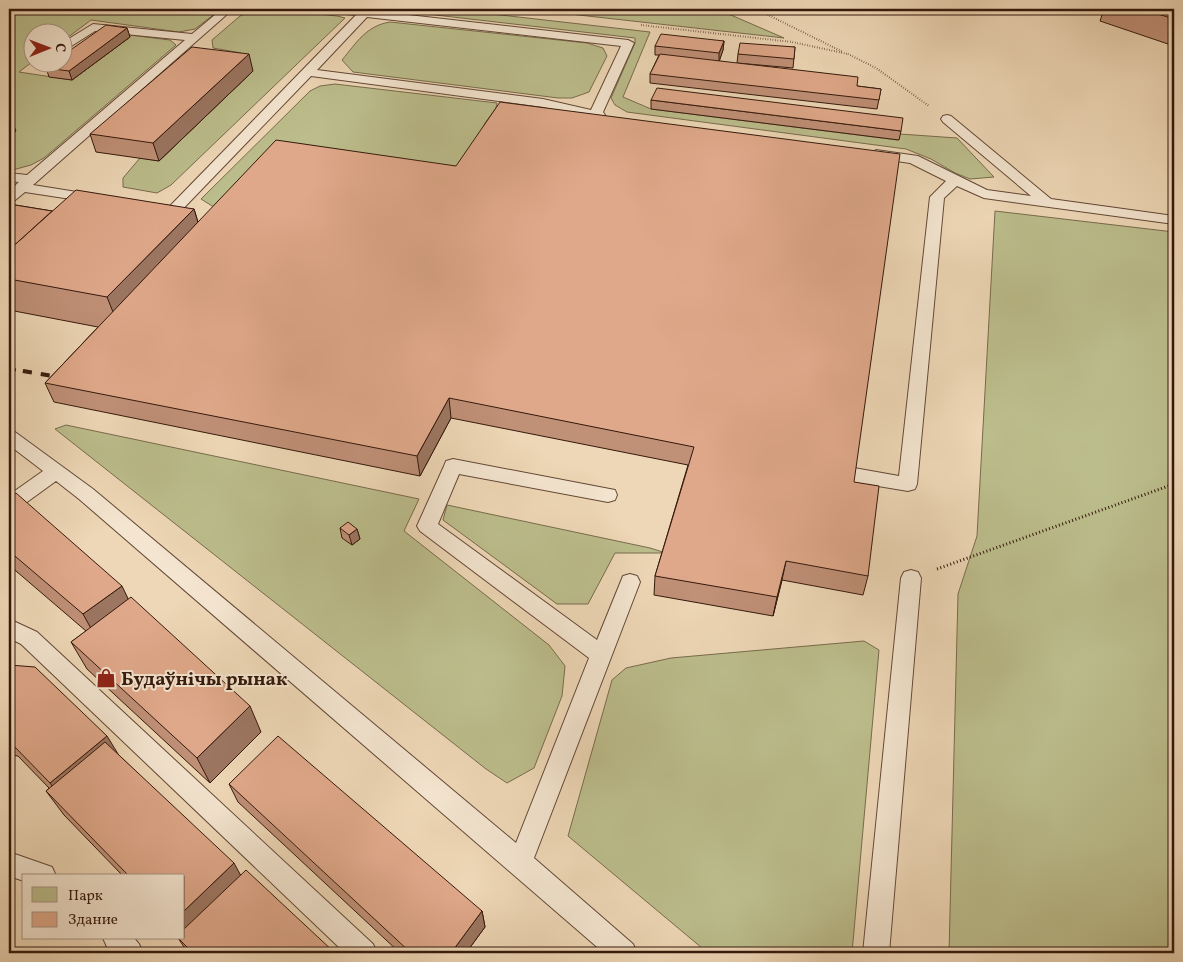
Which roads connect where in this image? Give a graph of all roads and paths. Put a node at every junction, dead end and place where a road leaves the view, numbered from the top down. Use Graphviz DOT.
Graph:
graph roads {
  1 [pos="228,9"];
  2 [pos="327,9"];
  3 [pos="756,9"];
  4 [pos="364,13"];
  5 [pos="634,24"];
  6 [pos="194,38"];
  7 [pos="72,42"];
  8 [pos="848,54"];
  9 [pos="308,72"];
  10 [pos="595,115"];
  11 [pos="614,118"];
  12 [pos="947,119"];
  13 [pos="865,152"];
  14 [pos="9,177"];
  15 [pos="955,180"];
  16 [pos="26,184"];
  17 [pos="9,198"];
  18 [pos="106,201"];
  19 [pos="1046,202"];
  20 [pos="144,207"];
  21 [pos="1174,220"];
  22 [pos="9,436"];
  23 [pos="56,471"];
  24 [pos="854,475"];
  25 [pos="1174,484"];
  26 [pos="608,495"];
  27 [pos="9,504"];
  28 [pos="911,578"];
  29 [pos="630,582"];
  30 [pos="9,628"];
  31 [pos="600,654"];
  32 [pos="520,863"];
  33 [pos="9,864"];
  34 [pos="37,874"];
  35 [pos="118,940"];
  36 [pos="130,953"];
  37 [pos="364,953"];
  38 [pos="624,953"];
  39 [pos="876,953"];
  1 -- 6 [label="lane"];
  2 -- 4 [label="lane"];
  3 -- 8 [label="path"];
  4 -- 9 [label="lane"];
  4 -- 10 [label="lane"];
  5 -- 8 [label="path"];
  6 -- 7 [label="lane"];
  6 -- 16 [label="lane"];
  8 -- 12 [label="path"];
  9 -- 10 [label="lane"];
  9 -- 20 [label="lane"];
  10 -- 11 [label="lane"];
  12 -- 19 [label="lane"];
  13 -- 15 [label="lane"];
  14 -- 16 [label="lane"];
  15 -- 19 [label="lane"];
  15 -- 24 [label="lane"];
  16 -- 17 [label="lane"];
  16 -- 18 [label="lane"];
  19 -- 21 [label="lane"];
  22 -- 23 [label="lane"];
  23 -- 27 [label="lane"];
  23 -- 32 [label="lane"];
  25 -- 28 [label="path"];
  26 -- 31 [label="lane"];
  28 -- 39 [label="lane"];
  29 -- 31 [label="lane"];
  30 -- 37 [label="lane"];
  31 -- 32 [label="lane"];
  32 -- 38 [label="lane"];
  33 -- 34 [label="lane"];
  35 -- 36 [label="lane"];
}
